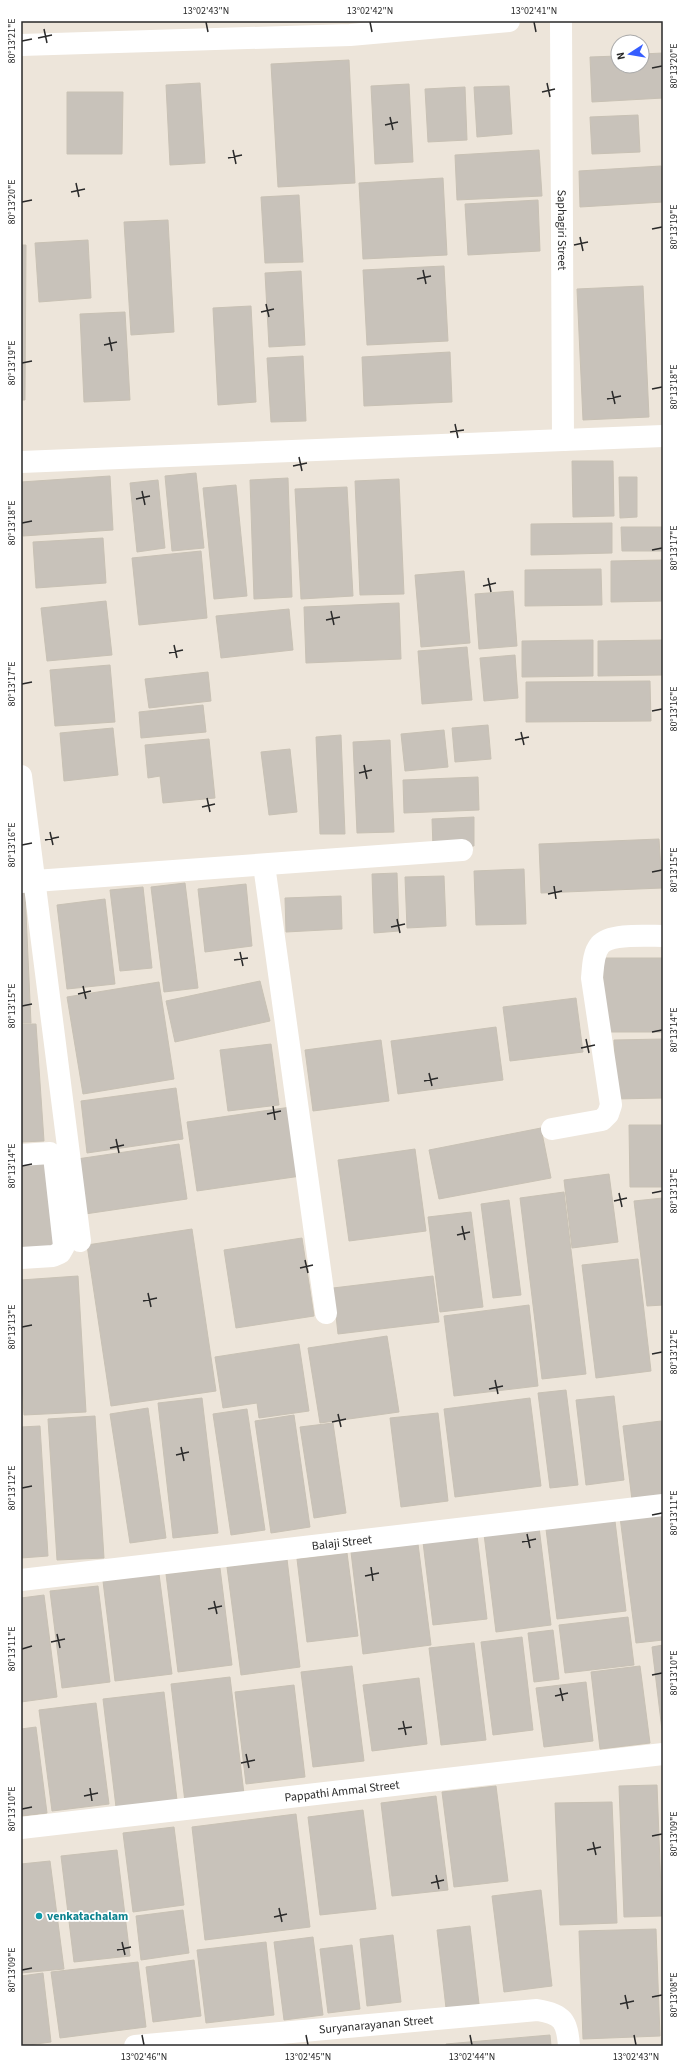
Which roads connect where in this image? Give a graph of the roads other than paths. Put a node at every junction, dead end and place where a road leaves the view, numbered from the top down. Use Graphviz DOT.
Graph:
graph roads {
  1 [pos="509,21"];
  2 [pos="561,21"];
  3 [pos="351,28"];
  4 [pos="21,45"];
  5 [pos="663,436"];
  6 [pos="563,440"];
  7 [pos="21,462"];
  8 [pos="21,776"];
  9 [pos="462,850"];
  10 [pos="264,865"];
  11 [pos="28,882"];
  12 [pos="663,936"];
  13 [pos="552,1129"];
  14 [pos="21,1155"];
  15 [pos="80,1241"];
  16 [pos="21,1258"];
  17 [pos="326,1313"];
  18 [pos="663,1505"];
  19 [pos="21,1580"];
  20 [pos="663,1754"];
  21 [pos="21,1828"];
  22 [pos="135,2046"];
  23 [pos="569,2046"];
  1 -- 3 [label="street"];
  2 -- 6 [label="street, Saphagiri Street"];
  3 -- 4 [label="street"];
  5 -- 6 [label="street"];
  6 -- 7 [label="street"];
  8 -- 11 [label="street"];
  9 -- 10 [label="street"];
  10 -- 11 [label="street"];
  10 -- 17 [label="street"];
  11 -- 15 [label="street"];
  12 -- 13 [label="street"];
  14 -- 16 [label="street"];
  18 -- 19 [label="street, Balaji Street"];
  20 -- 21 [label="street, Pappathi Ammal Street"];
  22 -- 23 [label="street, Suryanarayanan Street"];
}
